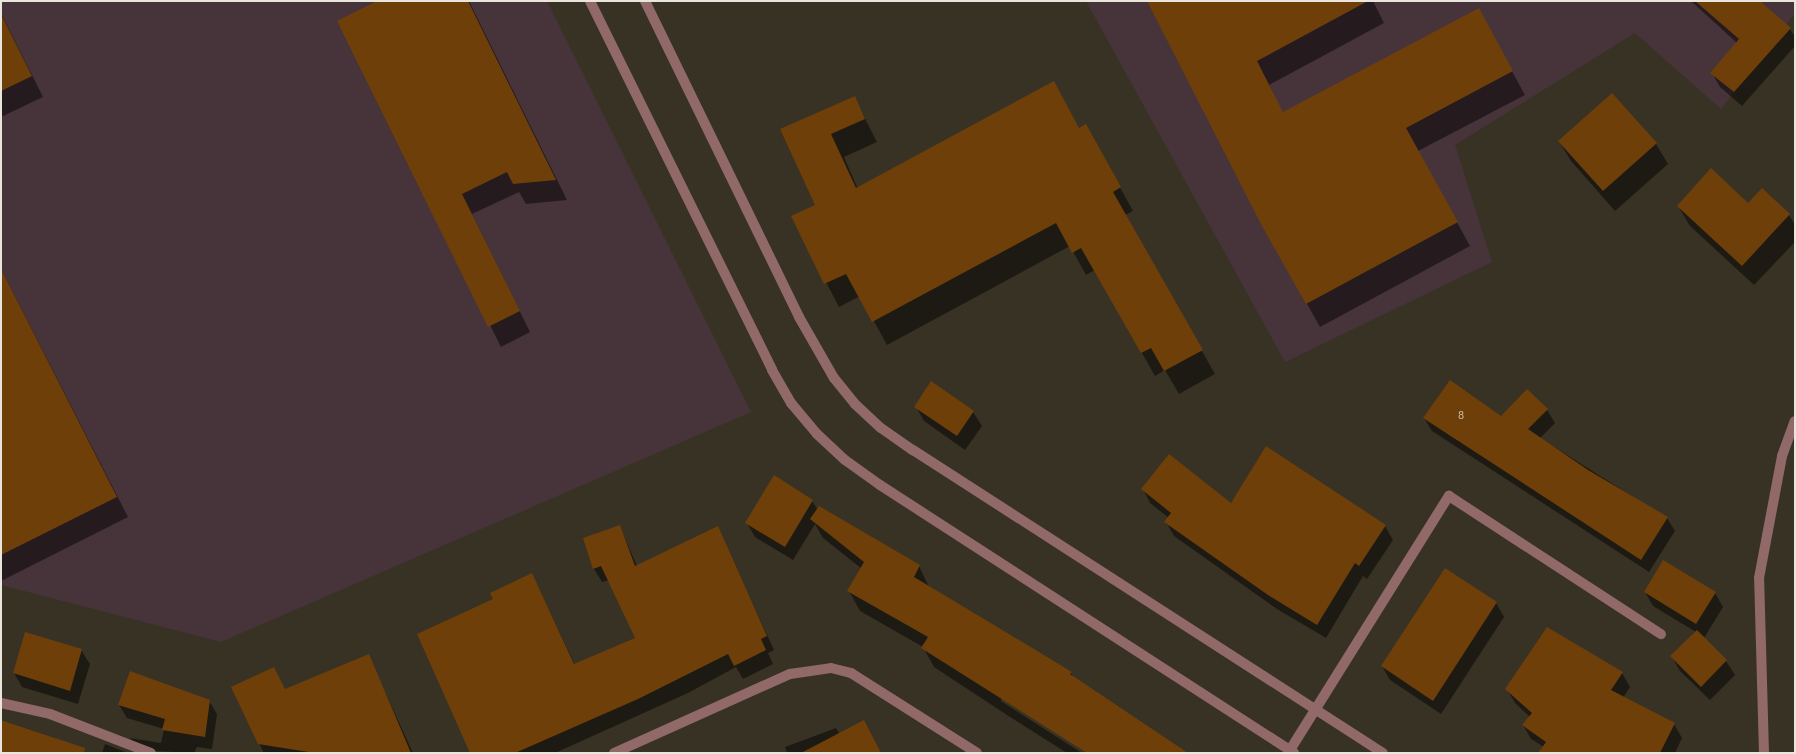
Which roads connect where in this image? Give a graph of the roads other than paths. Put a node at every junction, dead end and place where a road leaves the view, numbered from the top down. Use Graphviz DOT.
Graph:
graph roads {
  1 [pos="590,1"];
  2 [pos="644,1"];
  3 [pos="1795,421"];
  4 [pos="1661,634"];
  5 [pos="1,703"];
  6 [pos="1314,710"];
  7 [pos="1292,751"];
  8 [pos="151,753"];
  9 [pos="614,753"];
  10 [pos="977,753"];
  11 [pos="1382,753"];
  12 [pos="1764,753"];
  1 -- 7 [label="street"];
  2 -- 6 [label="street"];
  3 -- 12 [label="street"];
  4 -- 6 [label="street"];
  5 -- 8 [label="street"];
  6 -- 7 [label="street"];
  6 -- 11 [label="street"];
  9 -- 10 [label="street"];
}
